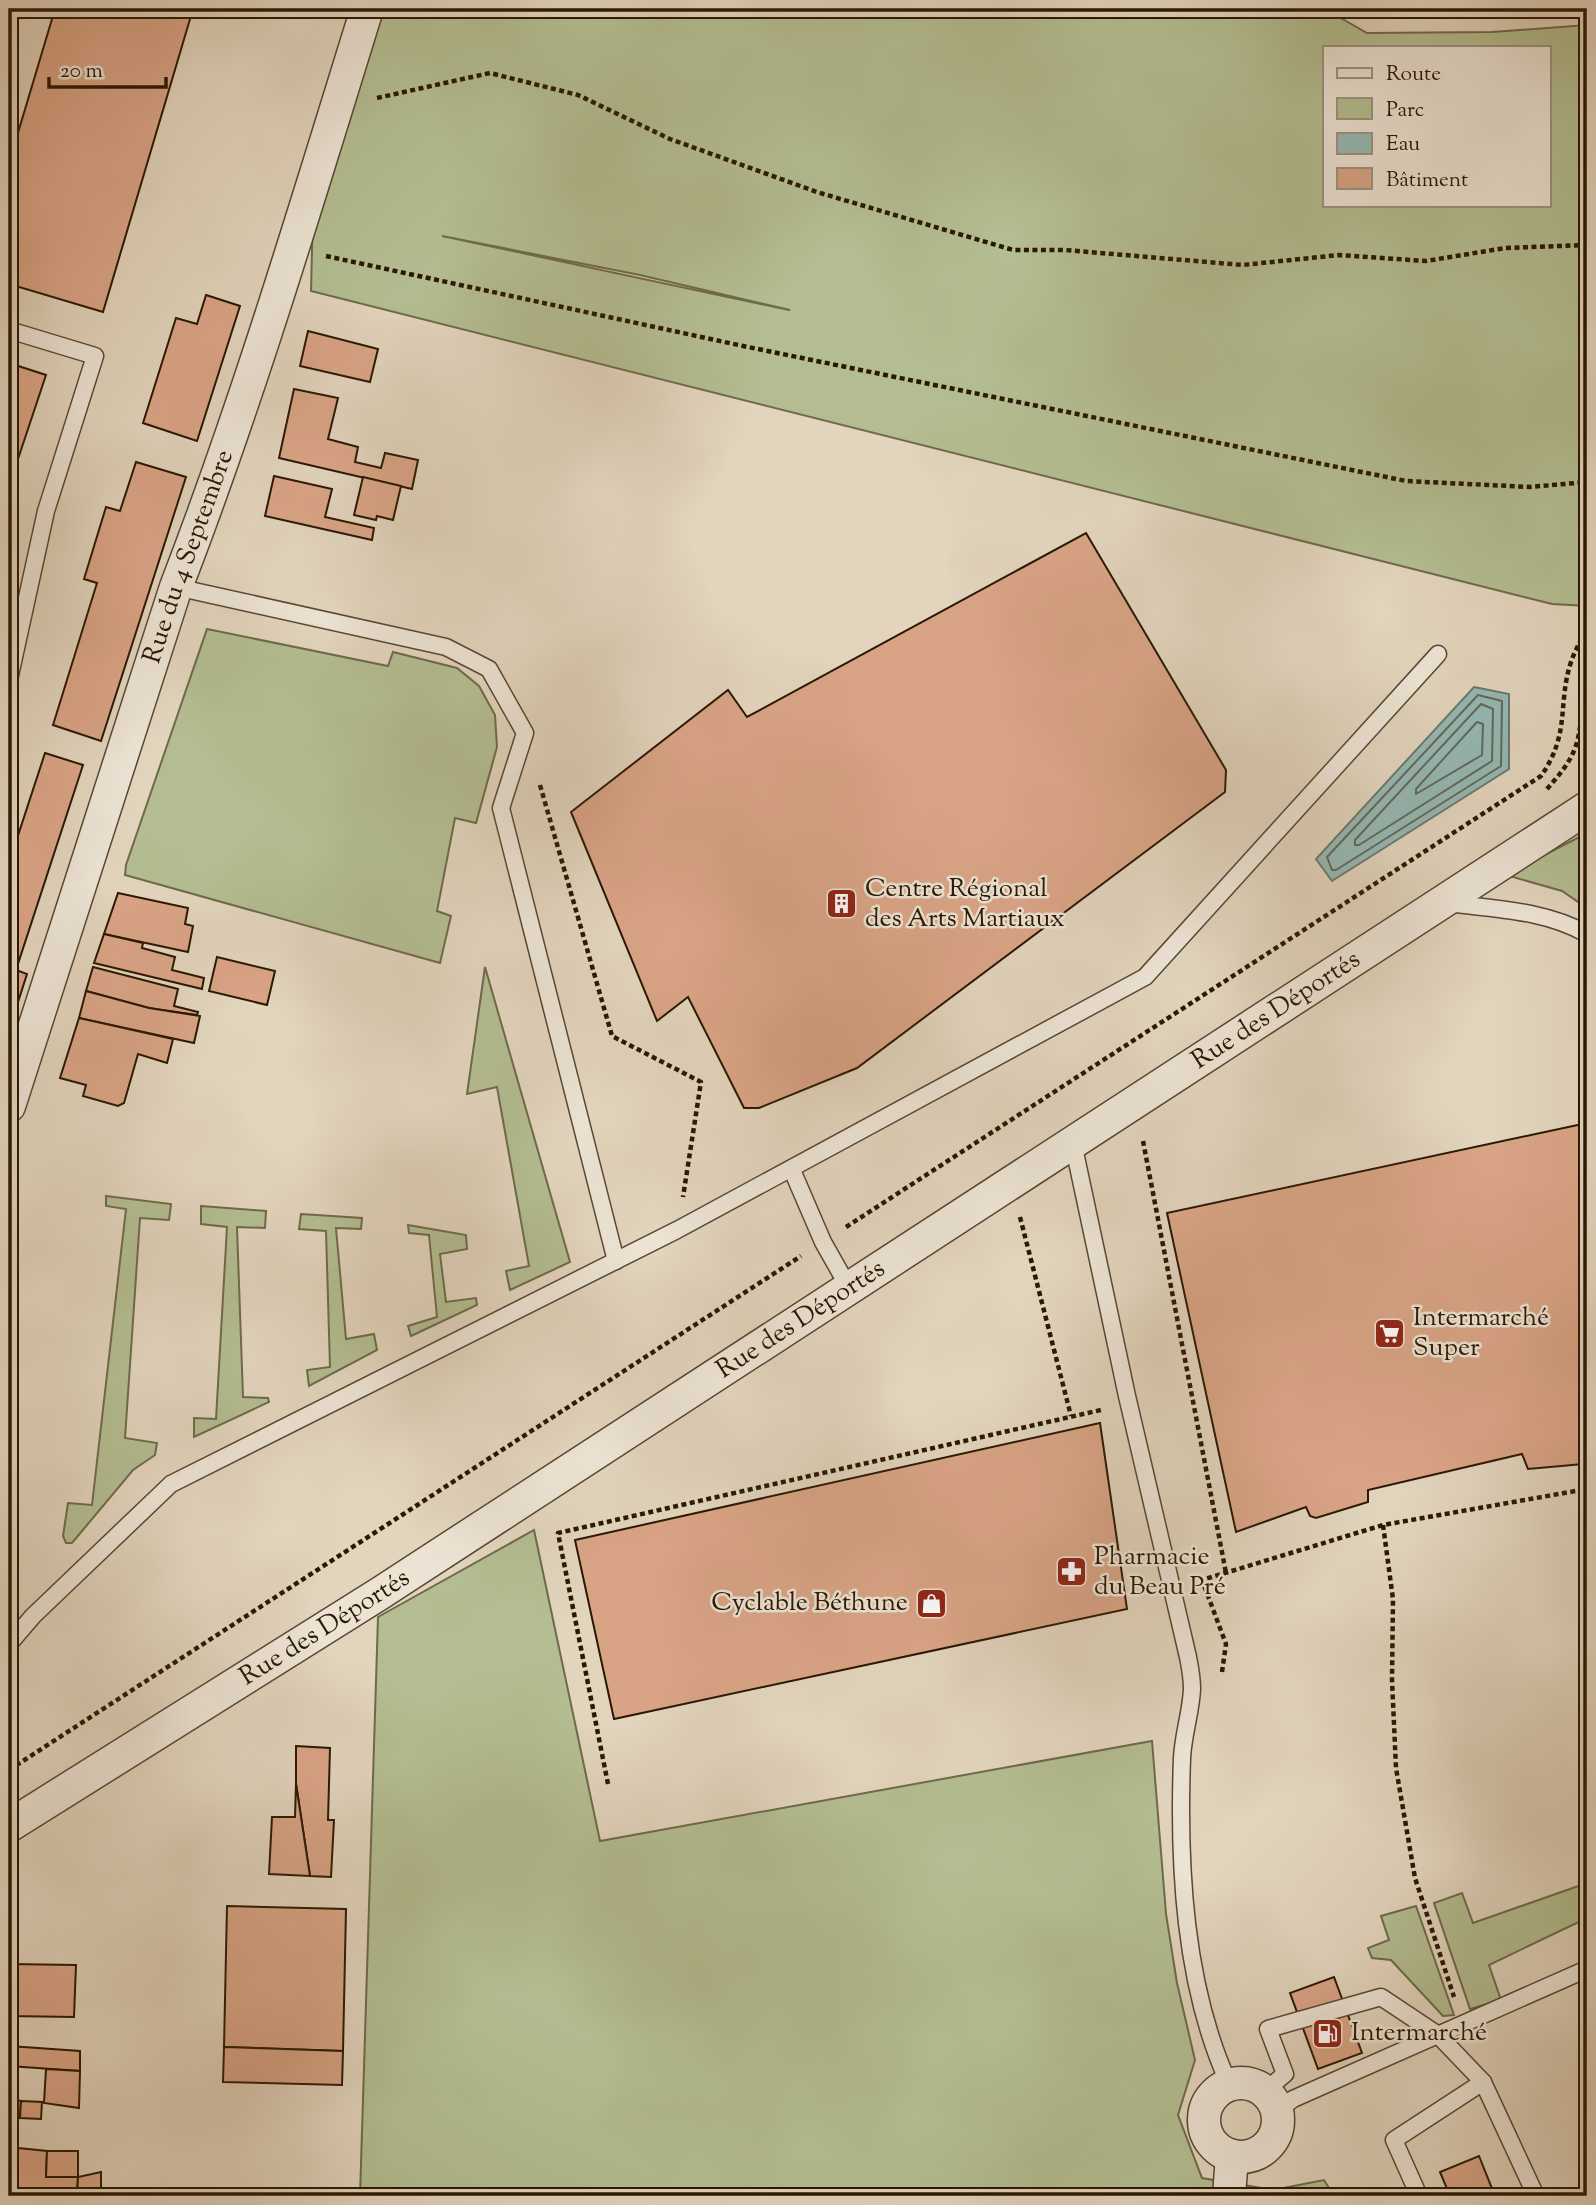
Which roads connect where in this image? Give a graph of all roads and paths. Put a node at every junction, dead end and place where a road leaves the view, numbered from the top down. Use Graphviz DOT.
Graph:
graph roads {
  1 [pos="17,9"];
  2 [pos="367,9"];
  3 [pos="9,35"];
  4 [pos="335,107"];
  5 [pos="1587,244"];
  6 [pos="291,248"];
  7 [pos="9,330"];
  8 [pos="1587,482"];
  9 [pos="176,587"];
  10 [pos="1438,654"];
  11 [pos="9,680"];
  12 [pos="525,733"];
  13 [pos="1587,808"];
  14 [pos="1444,903"];
  15 [pos="1587,934"];
  16 [pos="1135,1102"];
  17 [pos="9,1106"];
  18 [pos="1073,1143"];
  19 [pos="792,1170"];
  20 [pos="1012,1182"];
  21 [pos="677,1230"];
  22 [pos="616,1261"];
  23 [pos="849,1288"];
  24 [pos="1129,1403"];
  25 [pos="1071,1416"];
  26 [pos="1585,1489"];
  27 [pos="1587,1510"];
  28 [pos="1383,1525"];
  29 [pos="1226,1573"];
  30 [pos="9,1644"];
  31 [pos="1221,1674"];
  32 [pos="608,1784"];
  33 [pos="9,1826"];
  34 [pos="1587,1969"];
  35 [pos="1463,2024"];
  36 [pos="1438,2035"];
  37 [pos="1483,2082"];
  38 [pos="1228,2084"];
  39 [pos="1271,2101"];
  40 [pos="1232,2156"];
  41 [pos="1229,2196"];
  42 [pos="1419,2196"];
  43 [pos="1536,2196"];
  1 -- 3 [label="path"];
  2 -- 4 [label="street, Rue du 4 Septembre"];
  4 -- 5 [label="path"];
  4 -- 6 [label="street, Rue du 4 Septembre"];
  6 -- 8 [label="path"];
  6 -- 9 [label="street, Rue du 4 Septembre"];
  7 -- 11 [label="lane"];
  9 -- 12 [label="lane"];
  9 -- 17 [label="street, Rue du 4 Septembre"];
  10 -- 19 [label="lane"];
  12 -- 21 [label="path"];
  12 -- 22 [label="lane"];
  13 -- 14 [label="street, Rue des Déportés"];
  14 -- 15 [label="lane"];
  14 -- 16 [label="street, Rue des Déportés"];
  16 -- 18 [label="street, Rue des Déportés"];
  16 -- 29 [label="path"];
  18 -- 20 [label="street, Rue des Déportés"];
  18 -- 24 [label="lane"];
  19 -- 21 [label="lane"];
  19 -- 23 [label="lane"];
  20 -- 23 [label="street, Rue des Déportés"];
  20 -- 25 [label="path"];
  21 -- 22 [label="lane"];
  22 -- 30 [label="lane"];
  23 -- 33 [label="street, Rue des Déportés"];
  24 -- 25 [label="path"];
  24 -- 38 [label="lane"];
  25 -- 32 [label="path"];
  26 -- 27 [label="path"];
  26 -- 28 [label="path"];
  28 -- 29 [label="path"];
  28 -- 35 [label="path"];
  29 -- 31 [label="path"];
  34 -- 35 [label="lane"];
  35 -- 36 [label="lane"];
  36 -- 37 [label="lane"];
  36 -- 39 [label="lane"];
  36 -- 39 [label="lane"];
  37 -- 42 [label="lane"];
  37 -- 43 [label="lane"];
  38 -- 39 [label="street"];
  38 -- 40 [label="street"];
  39 -- 40 [label="street"];
  40 -- 41 [label="street"];
}
